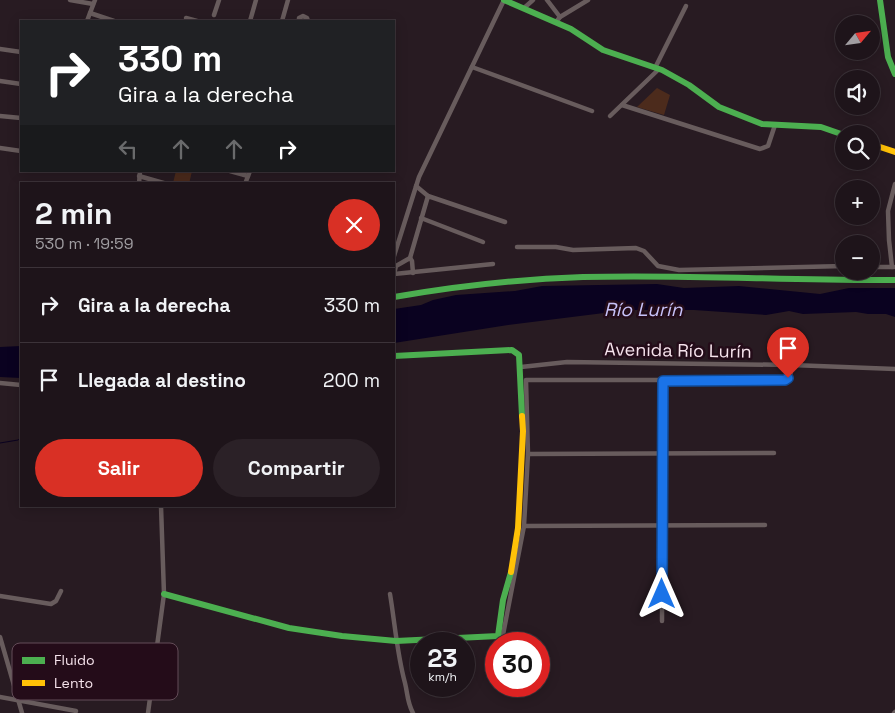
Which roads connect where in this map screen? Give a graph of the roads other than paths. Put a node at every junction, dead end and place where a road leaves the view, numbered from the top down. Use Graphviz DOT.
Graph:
graph roads {
  1 [pos="70,0"];
  2 [pos="219,0"];
  3 [pos="256,0"];
  4 [pos="288,0"];
  5 [pos="504,0"];
  6 [pos="533,0"];
  7 [pos="547,0"];
  8 [pos="588,0"];
  9 [pos="881,1"];
  10 [pos="94,2"];
  11 [pos="580,2"];
  12 [pos="686,6"];
  13 [pos="524,8"];
  14 [pos="90,13"];
  15 [pos="214,15"];
  16 [pos="186,18"];
  17 [pos="87,20"];
  18 [pos="111,20"];
  19 [pos="193,20"];
  20 [pos="250,20"];
  21 [pos="282,20"];
  22 [pos="298,20"];
  23 [pos="308,20"];
  24 [pos="558,20"];
  25 [pos="0,49"];
  26 [pos="20,52"];
  27 [pos="472,67"];
  28 [pos="657,68"];
  29 [pos="895,74"];
  30 [pos="0,82"];
  31 [pos="20,84"];
  32 [pos="622,105"];
  33 [pos="592,111"];
  34 [pos="0,116"];
  35 [pos="610,116"];
  36 [pos="20,118"];
  37 [pos="776,125"];
  38 [pos="835,132"];
  39 [pos="880,147"];
  40 [pos="0,148"];
  41 [pos="20,151"];
  42 [pos="895,152"];
  43 [pos="236,172"];
  44 [pos="139,174"];
  45 [pos="249,174"];
  46 [pos="161,182"];
  47 [pos="895,184"];
  48 [pos="416,186"];
  49 [pos="428,196"];
  50 [pos="421,218"];
  51 [pos="505,222"];
  52 [pos="483,242"];
  53 [pos="516,247"];
  54 [pos="395,253"];
  55 [pos="410,258"];
  56 [pos="492,264"];
  57 [pos="835,266"];
  58 [pos="880,267"];
  59 [pos="894,267"];
  60 [pos="395,270"];
  61 [pos="413,272"];
  62 [pos="395,274"];
  63 [pos="895,280"];
  64 [pos="395,297"];
  65 [pos="395,356"];
  66 [pos="792,365"];
  67 [pos="521,367"];
  68 [pos="895,369"];
  69 [pos="663,381"];
  70 [pos="0,383"];
  71 [pos="20,385"];
  72 [pos="663,453"];
  73 [pos="774,453"];
  74 [pos="528,454"];
  75 [pos="161,507"];
  76 [pos="662,525"];
  77 [pos="765,525"];
  78 [pos="524,526"];
  79 [pos="61,592"];
  80 [pos="164,594"];
  81 [pos="390,594"];
  82 [pos="0,596"];
  83 [pos="662,621"];
  84 [pos="504,632"];
  85 [pos="0,637"];
  86 [pos="396,641"];
  87 [pos="157,643"];
  88 [pos="12,679"];
  89 [pos="18,700"];
  90 [pos="150,700"];
  91 [pos="76,711"];
  92 [pos="22,713"];
  93 [pos="148,713"];
  94 [pos="413,713"];
  1 -- 10 [label="street"];
  2 -- 15 [label="street"];
  3 -- 20 [label="street"];
  4 -- 21 [label="street"];
  5 -- 13 [label="street"];
  5 -- 27 [label="street"];
  6 -- 13 [label="street"];
  7 -- 24 [label="street"];
  8 -- 11 [label="street"];
  9 -- 29 [label="street"];
  10 -- 14 [label="street"];
  11 -- 24 [label="street"];
  12 -- 28 [label="street"];
  13 -- 24 [label="street"];
  14 -- 17 [label="street"];
  14 -- 18 [label="street"];
  16 -- 19 [label="street"];
  22 -- 23 [label="street"];
  24 -- 28 [label="street"];
  25 -- 26 [label="street"];
  27 -- 33 [label="street"];
  27 -- 48 [label="street"];
  28 -- 32 [label="street"];
  28 -- 37 [label="street"];
  30 -- 31 [label="street"];
  32 -- 35 [label="street"];
  32 -- 37 [label="street"];
  34 -- 36 [label="street"];
  37 -- 38 [label="street"];
  39 -- 42 [label="street"];
  40 -- 41 [label="street"];
  43 -- 45 [label="street"];
  44 -- 46 [label="street"];
  47 -- 59 [label="street"];
  48 -- 49 [label="street"];
  48 -- 54 [label="street"];
  49 -- 50 [label="street"];
  49 -- 51 [label="street"];
  50 -- 52 [label="street"];
  50 -- 55 [label="street"];
  53 -- 57 [label="street"];
  55 -- 60 [label="street"];
  55 -- 61 [label="street"];
  56 -- 61 [label="street"];
  58 -- 59 [label="street"];
  61 -- 62 [label="street"];
  63 -- 64 [label="street"];
  65 -- 67 [label="street"];
  66 -- 67 [label="street, Avenida Río Lurín"];
  66 -- 68 [label="street, Avenida Río Lurín"];
  66 -- 69 [label="street"];
  67 -- 86 [label="street"];
  69 -- 72 [label="street"];
  69 -- 74 [label="street"];
  70 -- 71 [label="street"];
  72 -- 73 [label="street"];
  72 -- 74 [label="street"];
  72 -- 76 [label="street"];
  74 -- 78 [label="street"];
  75 -- 80 [label="street"];
  76 -- 77 [label="street"];
  76 -- 78 [label="street"];
  76 -- 83 [label="street"];
  78 -- 84 [label="street"];
  79 -- 82 [label="street"];
  80 -- 86 [label="street"];
  80 -- 87 [label="street"];
  81 -- 86 [label="street"];
  85 -- 88 [label="street"];
  86 -- 94 [label="street"];
  89 -- 91 [label="street"];
  89 -- 92 [label="street"];
  90 -- 93 [label="street"];
}
